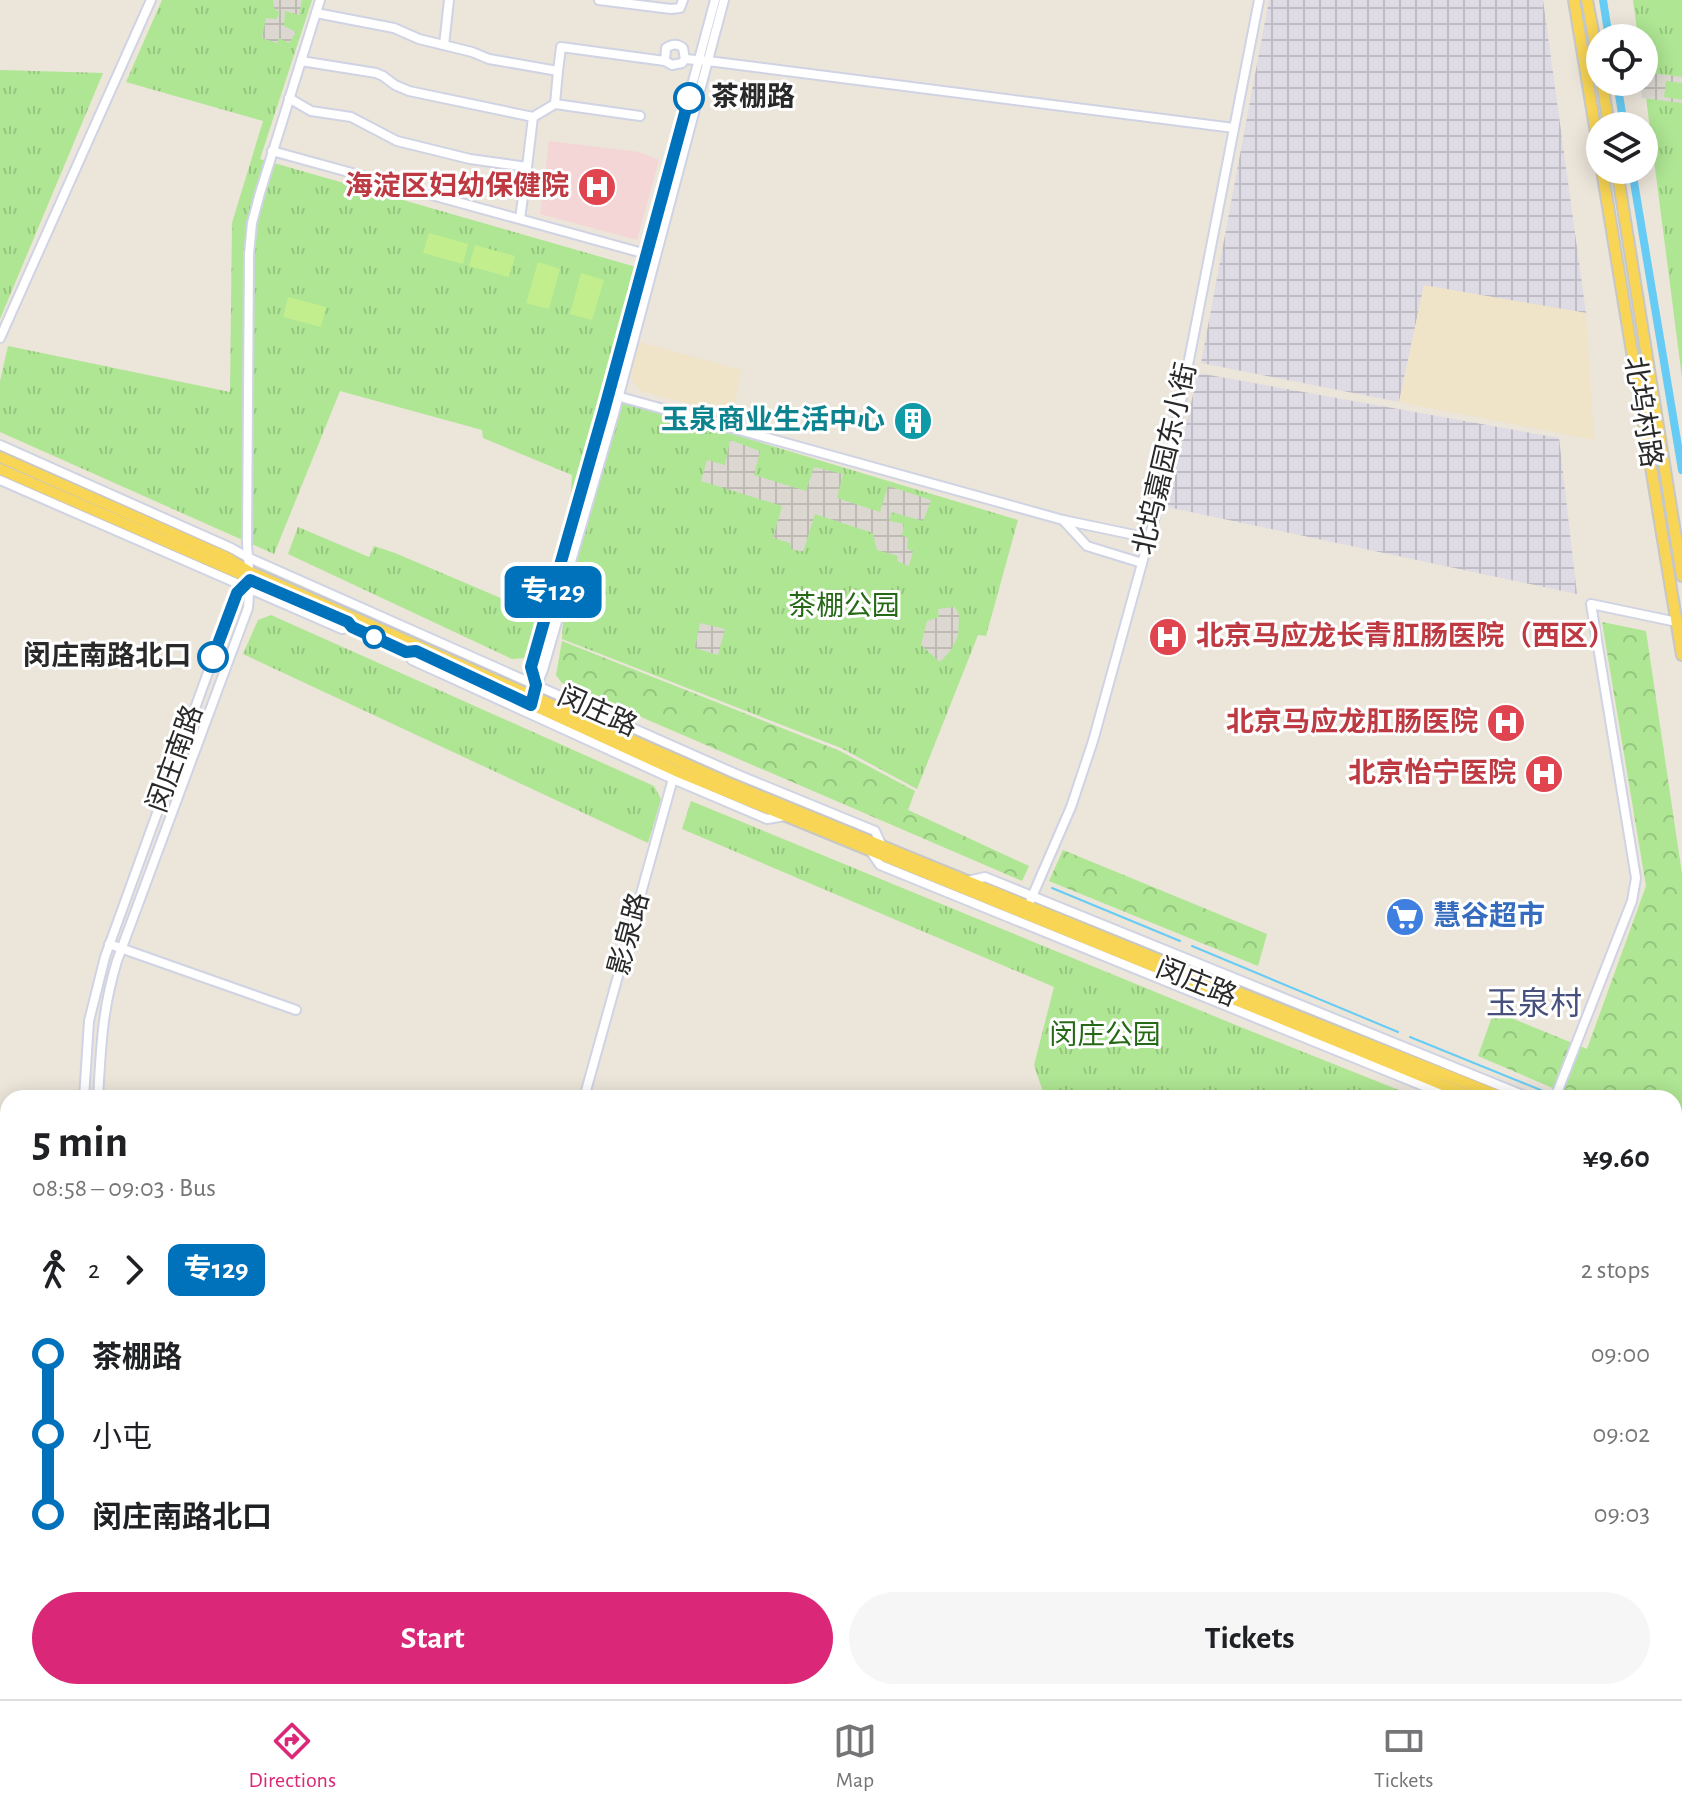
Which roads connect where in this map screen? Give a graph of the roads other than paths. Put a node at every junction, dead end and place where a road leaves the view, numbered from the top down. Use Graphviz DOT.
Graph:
graph roads {
  1 [pos="151,0"];
  2 [pos="320,0"];
  3 [pos="449,0"];
  4 [pos="599,0"];
  5 [pos="683,0"];
  6 [pos="715,0"];
  7 [pos="724,0"];
  8 [pos="1259,0"];
  9 [pos="1574,0"];
  10 [pos="1587,0"];
  11 [pos="316,13"];
  12 [pos="1592,24"];
  13 [pos="444,45"];
  14 [pos="685,59"];
  15 [pos="704,60"];
  16 [pos="301,61"];
  17 [pos="665,61"];
  18 [pos="558,71"];
  19 [pos="289,98"];
  20 [pos="555,104"];
  21 [pos="1593,112"];
  22 [pos="640,116"];
  23 [pos="533,117"];
  24 [pos="1234,128"];
  25 [pos="272,151"];
  26 [pos="527,167"];
  27 [pos="1604,184"];
  28 [pos="1619,184"];
  29 [pos="520,219"];
  30 [pos="650,255"];
  31 [pos="0,338"];
  32 [pos="613,395"];
  33 [pos="0,445"];
  34 [pos="0,457"];
  35 [pos="0,469"];
  36 [pos="0,480"];
  37 [pos="1063,520"];
  38 [pos="1149,538"];
  39 [pos="247,557"];
  40 [pos="1142,563"];
  41 [pos="1682,576"];
  42 [pos="248,582"];
  43 [pos="1677,622"];
  44 [pos="1682,655"];
  45 [pos="409,656"];
  46 [pos="533,695"];
  47 [pos="674,775"];
  48 [pos="1030,901"];
  49 [pos="109,944"];
  50 [pos="122,949"];
  51 [pos="1256,1003"];
  52 [pos="296,1010"];
  53 [pos="85,1090"];
  54 [pos="99,1090"];
  55 [pos="586,1090"];
  56 [pos="1436,1090"];
  57 [pos="1457,1090"];
  58 [pos="1483,1090"];
  59 [pos="1507,1090"];
  60 [pos="1558,1090"];
  1 -- 31 [label="street"];
  2 -- 11 [label="street"];
  3 -- 13 [label="street"];
  4 -- 5 [label="street"];
  6 -- 15 [label="street"];
  7 -- 15 [label="street"];
  8 -- 24 [label="street, 北坞嘉园东小街"];
  9 -- 21 [label="main road"];
  10 -- 12 [label="main road"];
  11 -- 13 [label="street"];
  11 -- 16 [label="street"];
  13 -- 18 [label="street"];
  14 -- 15 [label="street"];
  14 -- 17 [label="street"];
  14 -- 17 [label="street"];
  15 -- 24 [label="street"];
  15 -- 30 [label="street"];
  16 -- 19 [label="street"];
  16 -- 23 [label="street"];
  17 -- 18 [label="street"];
  18 -- 20 [label="street"];
  19 -- 25 [label="street"];
  19 -- 26 [label="street"];
  20 -- 22 [label="street"];
  20 -- 23 [label="street"];
  23 -- 26 [label="street"];
  24 -- 38 [label="street, 北坞嘉园东小街"];
  25 -- 29 [label="street"];
  25 -- 39 [label="street"];
  26 -- 29 [label="street"];
  27 -- 43 [label="main road, 北坞村路"];
  28 -- 41 [label="main road, 北坞村路"];
  29 -- 30 [label="street"];
  30 -- 32 [label="street"];
  32 -- 37 [label="street"];
  32 -- 46 [label="street"];
  33 -- 39 [label="street, 闵庄路"];
  34 -- 42 [label="main road, 闵庄路"];
  35 -- 42 [label="main road, 闵庄路"];
  36 -- 42 [label="street, 闵庄路"];
  37 -- 38 [label="street"];
  37 -- 40 [label="street"];
  38 -- 40 [label="street, 北坞嘉园东小街"];
  39 -- 42 [label="street"];
  39 -- 46 [label="street, 闵庄路"];
  40 -- 48 [label="street, 北坞嘉园东小街"];
  42 -- 45 [label="main road, 闵庄路"];
  42 -- 46 [label="main road, 闵庄路"];
  42 -- 49 [label="street, 闵庄南路"];
  42 -- 50 [label="street, 闵庄南路"];
  43 -- 44 [label="main road, 北坞村路"];
  43 -- 60 [label="street"];
  45 -- 46 [label="main road, 闵庄路"];
  45 -- 47 [label="street, 闵庄路"];
  46 -- 47 [label="main road, 闵庄路"];
  46 -- 48 [label="main road, 闵庄路"];
  47 -- 51 [label="main road, 闵庄路"];
  47 -- 55 [label="street, 影泉路"];
  48 -- 51 [label="main road, 闵庄路"];
  49 -- 50 [label="street"];
  49 -- 53 [label="street, 闵庄南路"];
  50 -- 52 [label="street"];
  50 -- 54 [label="street, 闵庄南路"];
  51 -- 56 [label="street, 闵庄路"];
  51 -- 57 [label="main road, 闵庄路"];
  51 -- 58 [label="main road, 闵庄路"];
  51 -- 59 [label="street, 闵庄路"];
}
